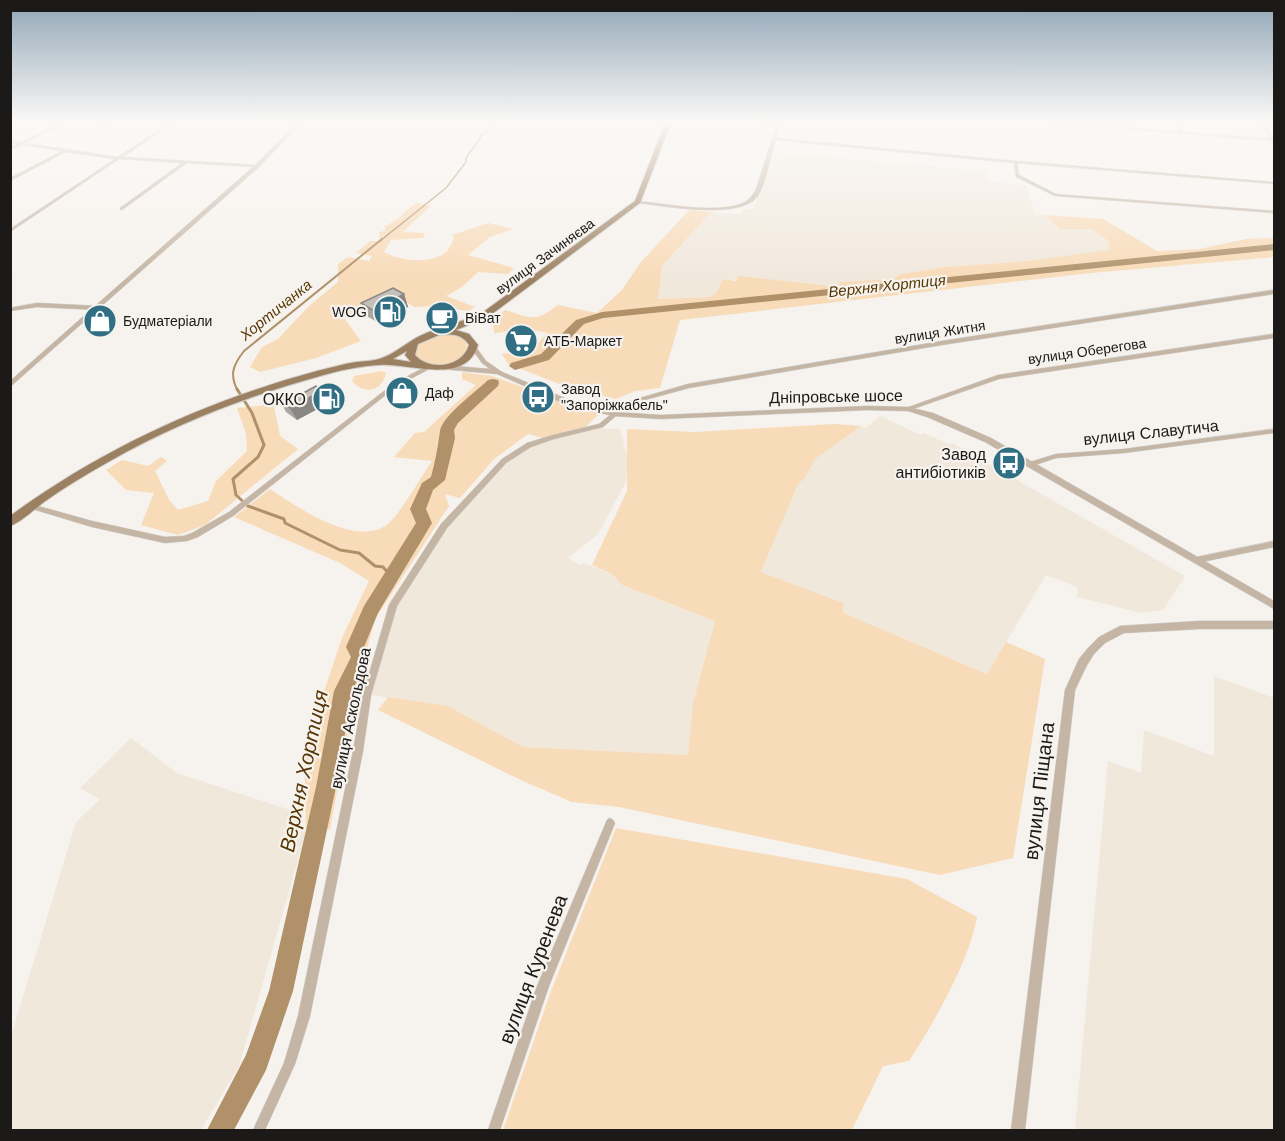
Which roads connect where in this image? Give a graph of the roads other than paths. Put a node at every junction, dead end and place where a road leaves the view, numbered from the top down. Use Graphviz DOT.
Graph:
graph roads {
  1 [pos="90,176"];
  2 [pos="167,176"];
  3 [pos="246,176"];
  4 [pos="648,176"];
  5 [pos="762,176"];
  6 [pos="1017,176"];
  7 [pos="1192,176"];
  8 [pos="1275,183"];
  9 [pos="638,202"];
  10 [pos="122,209"];
  11 [pos="1275,212"];
  12 [pos="10,231"];
  13 [pos="1275,292"];
  14 [pos="99,308"];
  15 [pos="10,310"];
  16 [pos="485,315"];
  17 [pos="435,333"];
  18 [pos="1275,336"];
  19 [pos="414,344"];
  20 [pos="473,345"];
  21 [pos="380,362"];
  22 [pos="429,367"];
  23 [pos="442,368"];
  24 [pos="500,373"];
  25 [pos="10,385"];
  26 [pos="908,409"];
  27 [pos="614,414"];
  28 [pos="1275,431"];
  29 [pos="1032,464"];
  30 [pos="31,506"];
  31 [pos="12,520"];
  32 [pos="1275,544"];
  33 [pos="1197,560"];
  34 [pos="1275,605"];
  35 [pos="1275,625"];
  36 [pos="610,823"];
  37 [pos="259,1131"];
  38 [pos="494,1131"];
  39 [pos="1018,1131"];
  1 -- 12 [label="street"];
  2 -- 10 [label="street"];
  3 -- 14 [label="street"];
  4 -- 9 [label="main road"];
  5 -- 9 [label="street"];
  6 -- 11 [label="street"];
  7 -- 8 [label="street"];
  9 -- 16 [label="main road, вулиця Зачиняєва"];
  13 -- 27 [label="street, вулиця Житня"];
  14 -- 15 [label="street"];
  14 -- 25 [label="street"];
  16 -- 17 [label="main road"];
  16 -- 20 [label="main road"];
  17 -- 19 [label="main road"];
  17 -- 20 [label="main road"];
  18 -- 26 [label="street, вулиця Оберегова"];
  19 -- 21 [label="main road"];
  19 -- 22 [label="main road"];
  20 -- 23 [label="main road"];
  20 -- 24 [label="street, Дніпровське шосе"];
  21 -- 22 [label="main road"];
  21 -- 30 [label="main road"];
  22 -- 23 [label="main road"];
  22 -- 30 [label="street"];
  23 -- 24 [label="street"];
  24 -- 27 [label="street, Дніпровське шосе"];
  26 -- 27 [label="street, Дніпровське шосе"];
  26 -- 29 [label="street, Дніпровське шосе"];
  27 -- 37 [label="street, вулиця Аскольдова"];
  28 -- 29 [label="street, вулиця Славутича"];
  29 -- 33 [label="street, Дніпровське шосе"];
  30 -- 31 [label="main road"];
  32 -- 33 [label="street"];
  33 -- 34 [label="street, Дніпровське шосе"];
  35 -- 39 [label="street, вулиця Піщана"];
  36 -- 38 [label="street, вулиця Куренева"];
}
